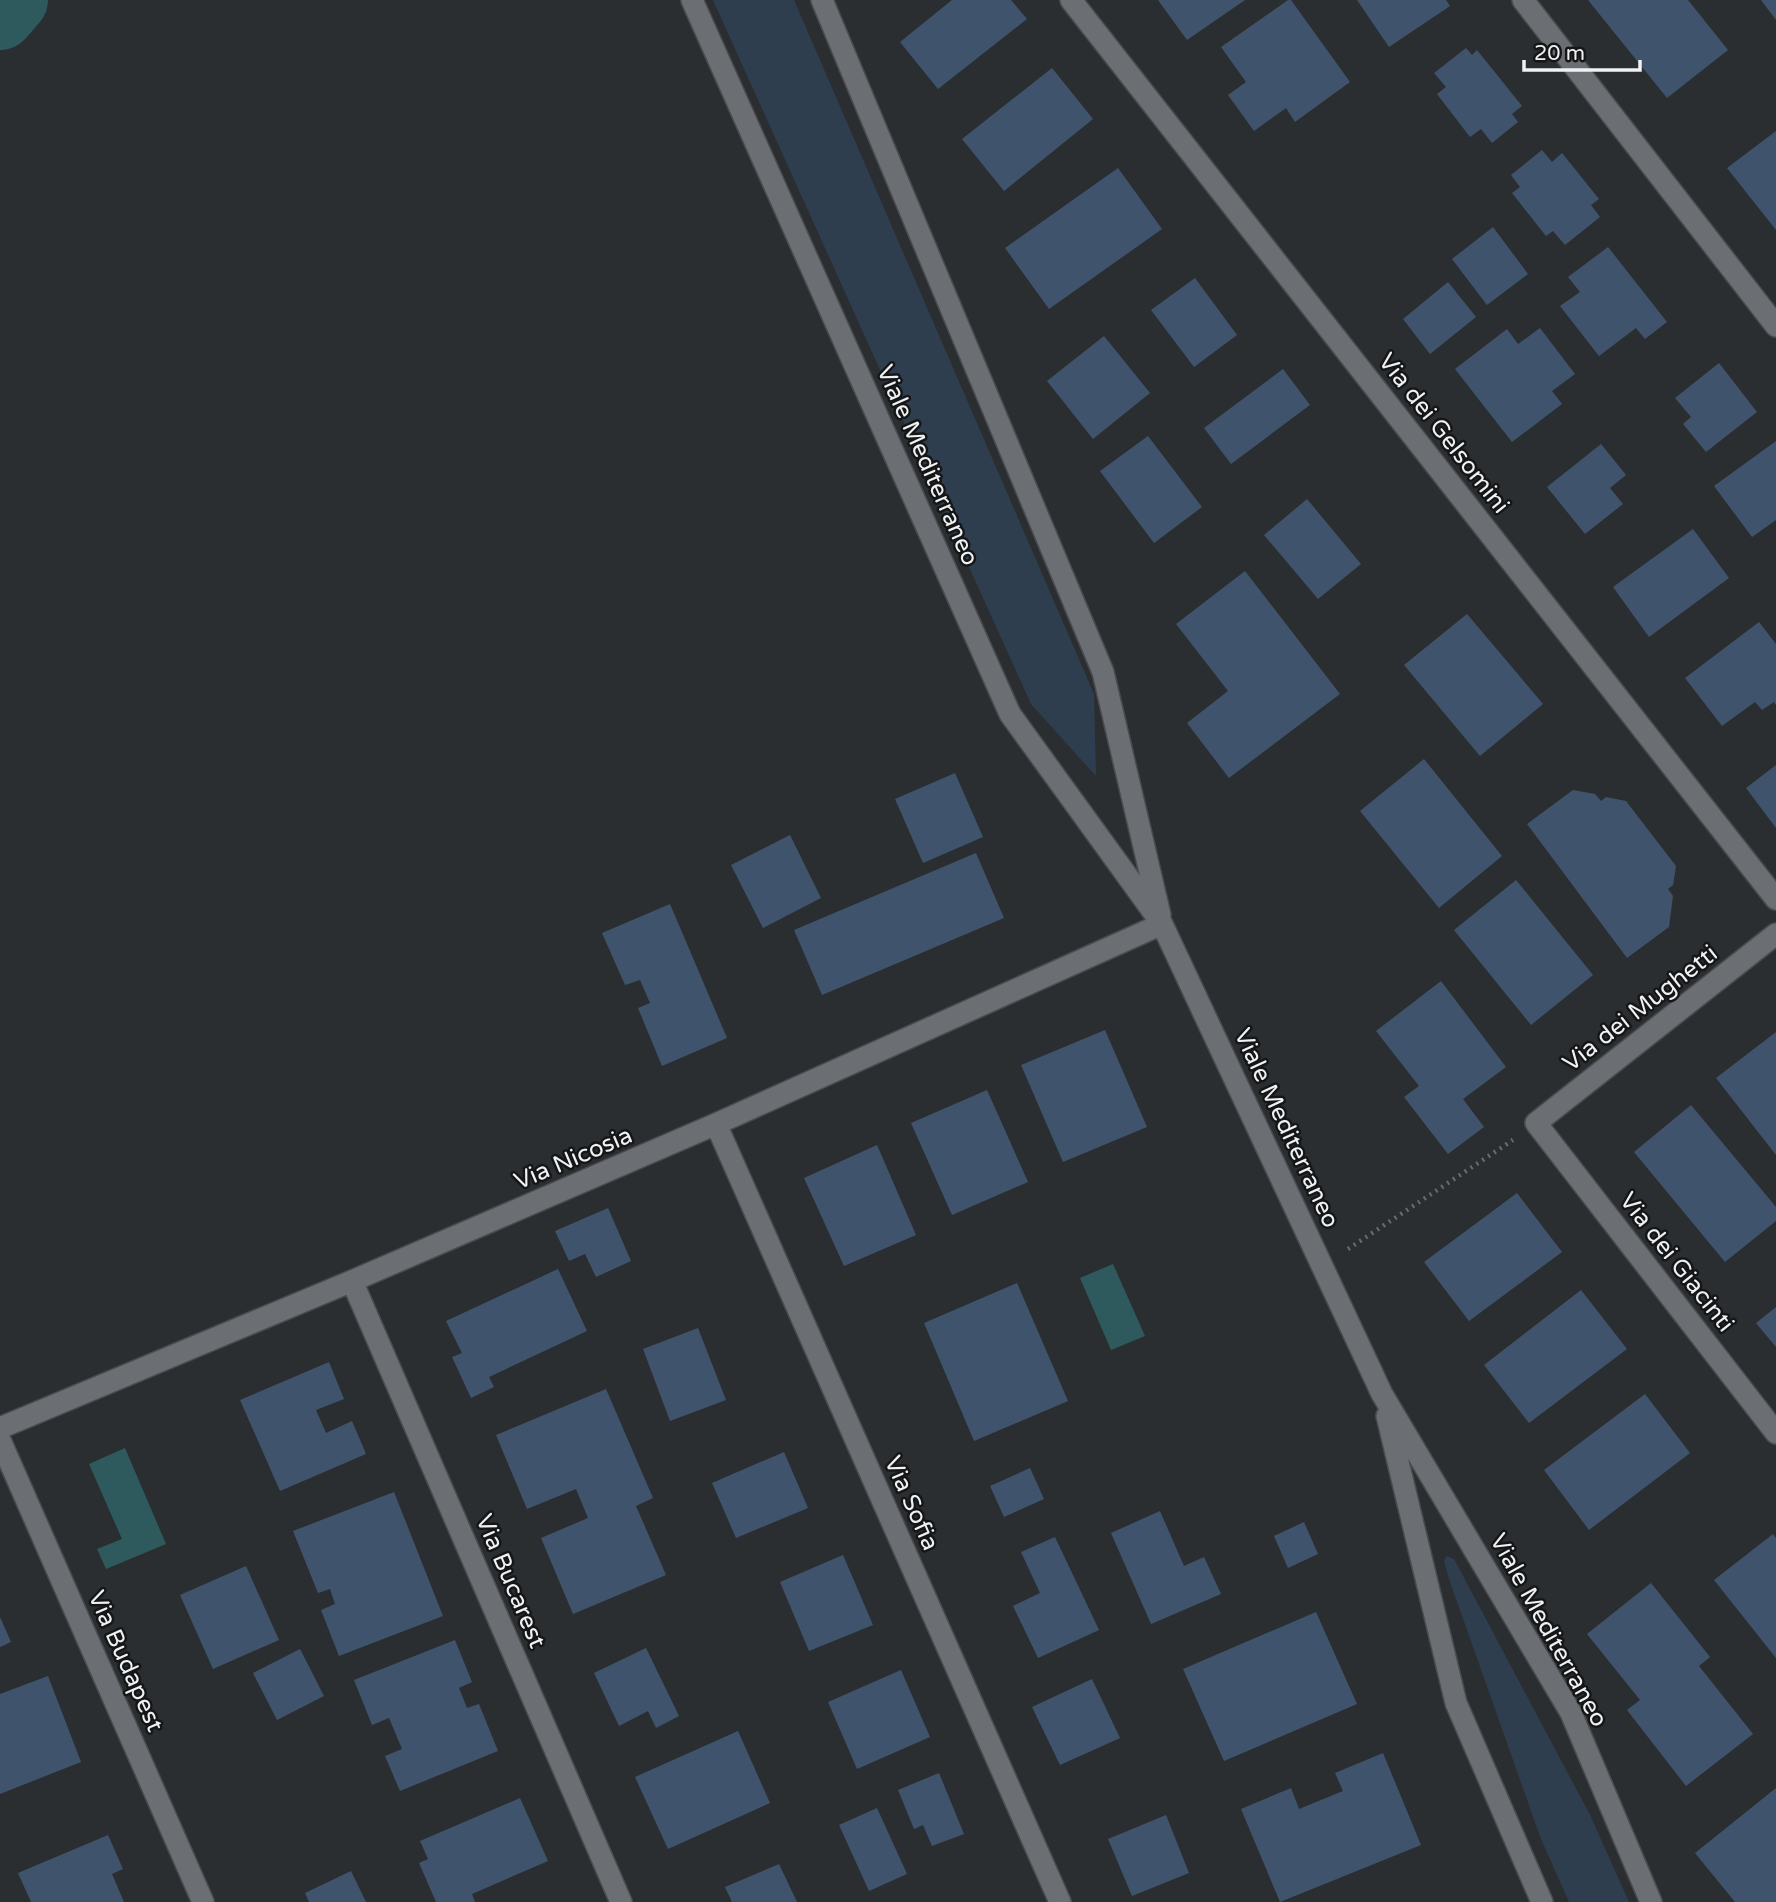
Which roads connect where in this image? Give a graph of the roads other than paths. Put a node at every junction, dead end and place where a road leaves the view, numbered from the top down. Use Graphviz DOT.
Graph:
graph roads {
  1 [pos="692,0"];
  2 [pos="822,0"];
  3 [pos="1071,0"];
  4 [pos="1523,0"];
  5 [pos="1776,327"];
  6 [pos="1776,899"];
  7 [pos="1162,924"];
  8 [pos="1776,934"];
  9 [pos="1536,1123"];
  10 [pos="716,1124"];
  11 [pos="352,1281"];
  12 [pos="1382,1394"];
  13 [pos="0,1429"];
  14 [pos="1776,1433"];
  15 [pos="0,1440"];
  16 [pos="203,1902"];
  17 [pos="621,1902"];
  18 [pos="1059,1902"];
  19 [pos="1542,1902"];
  20 [pos="1651,1902"];
  1 -- 7 [label="street, Viale Mediterraneo"];
  2 -- 7 [label="street, Viale Mediterraneo"];
  3 -- 6 [label="street, Via dei Gelsomini"];
  4 -- 5 [label="street"];
  7 -- 10 [label="street, Via Nicosia"];
  7 -- 12 [label="street, Viale Mediterraneo"];
  8 -- 9 [label="street, Via dei Mughetti"];
  9 -- 14 [label="street, Via dei Giacinti"];
  10 -- 11 [label="street, Via Nicosia"];
  10 -- 18 [label="street, Via Sofia"];
  11 -- 13 [label="street, Via Nicosia"];
  11 -- 17 [label="street, Via Bucarest"];
  12 -- 19 [label="street, Viale Mediterraneo"];
  12 -- 20 [label="street, Viale Mediterraneo"];
  15 -- 16 [label="street, Via Budapest"];
}
